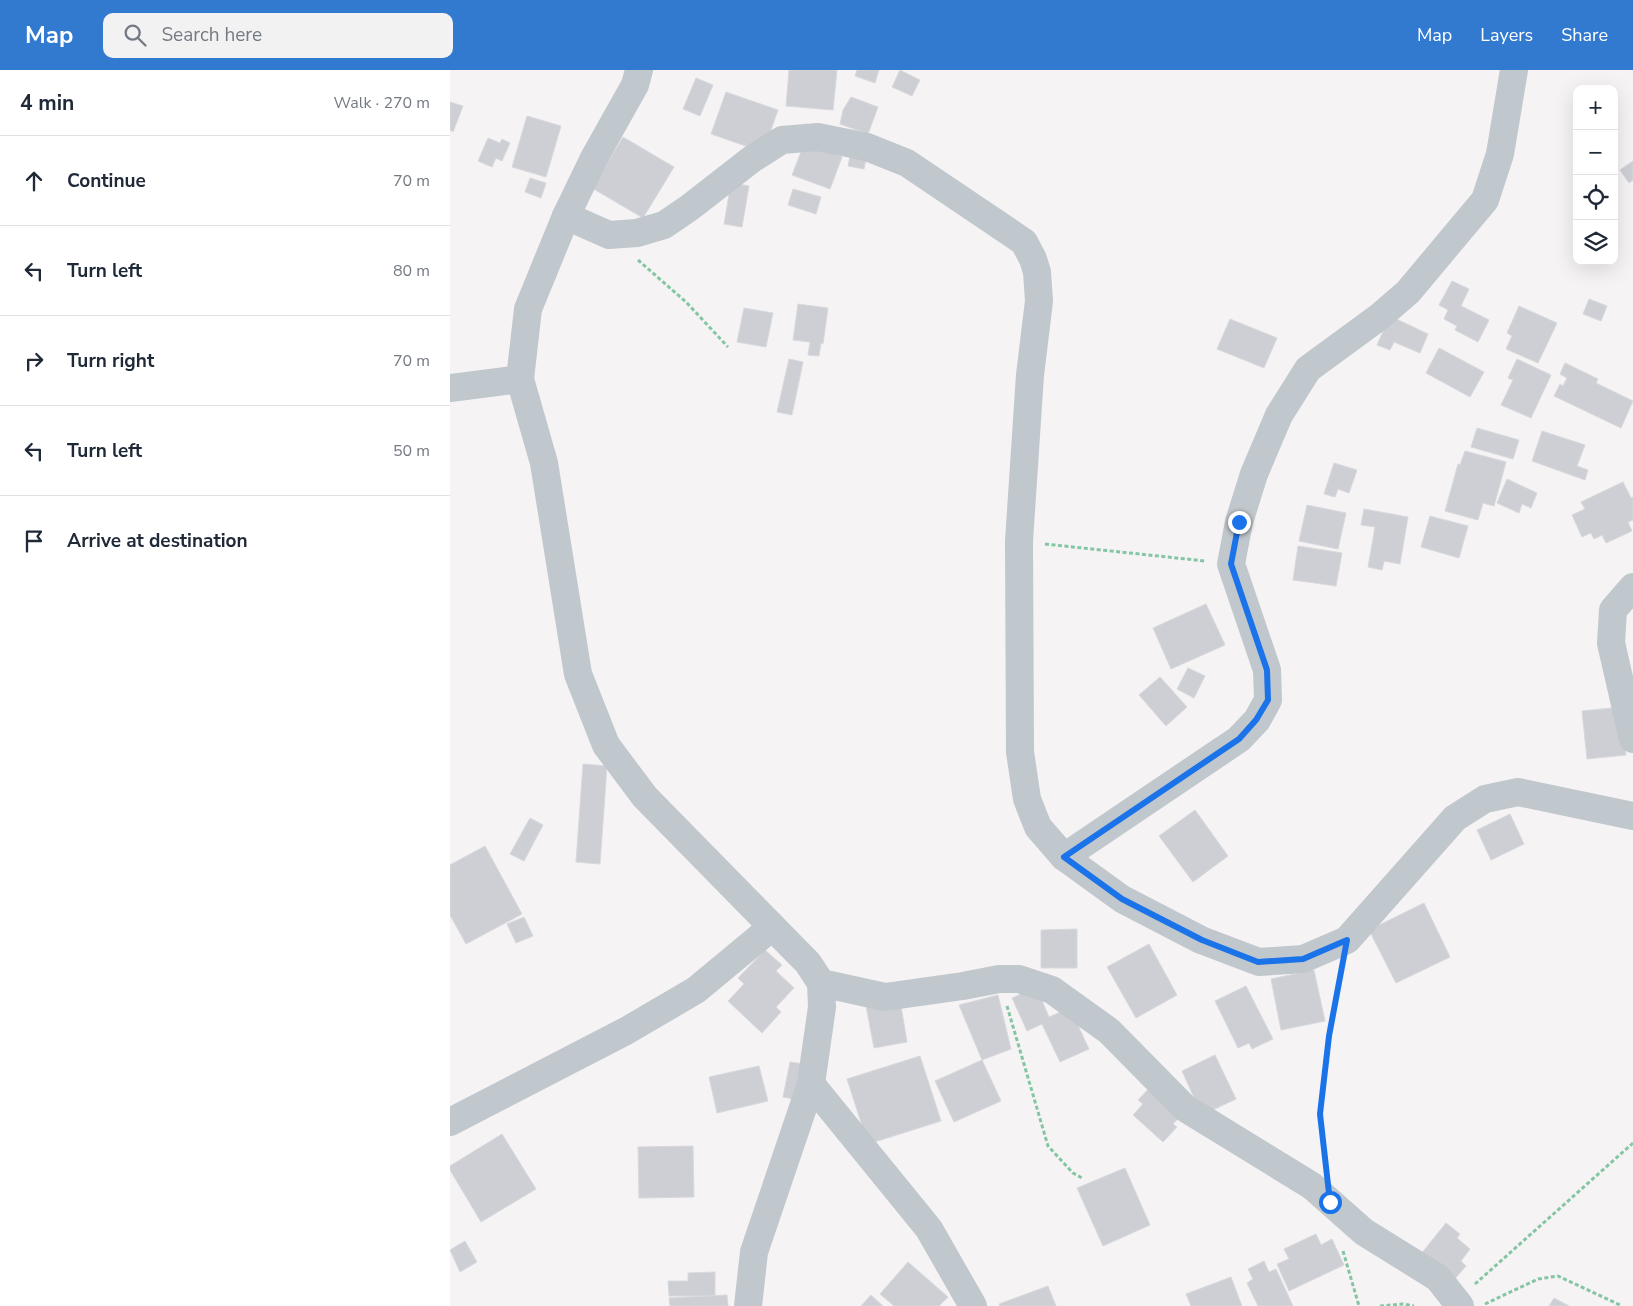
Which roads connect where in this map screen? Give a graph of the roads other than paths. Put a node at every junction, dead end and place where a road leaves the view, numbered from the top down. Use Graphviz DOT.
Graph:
graph roads {
  1 [pos="639,70"];
  2 [pos="1514,70"];
  3 [pos="566,216"];
  4 [pos="520,379"];
  5 [pos="450,388"];
  6 [pos="1633,587"];
  7 [pos="1633,739"];
  8 [pos="1633,816"];
  9 [pos="1064,857"];
  10 [pos="772,927"];
  11 [pos="821,983"];
  12 [pos="811,1084"];
  13 [pos="450,1122"];
  14 [pos="1466,1304"];
  15 [pos="748,1306"];
  16 [pos="974,1306"];
  1 -- 3 [label="street"];
  2 -- 9 [label="street"];
  3 -- 4 [label="street"];
  3 -- 9 [label="street"];
  4 -- 5 [label="street"];
  4 -- 10 [label="street"];
  6 -- 7 [label="street"];
  8 -- 9 [label="street"];
  10 -- 11 [label="street"];
  10 -- 13 [label="street"];
  11 -- 12 [label="street"];
  11 -- 14 [label="street"];
  12 -- 15 [label="street"];
  12 -- 16 [label="street"];
}
